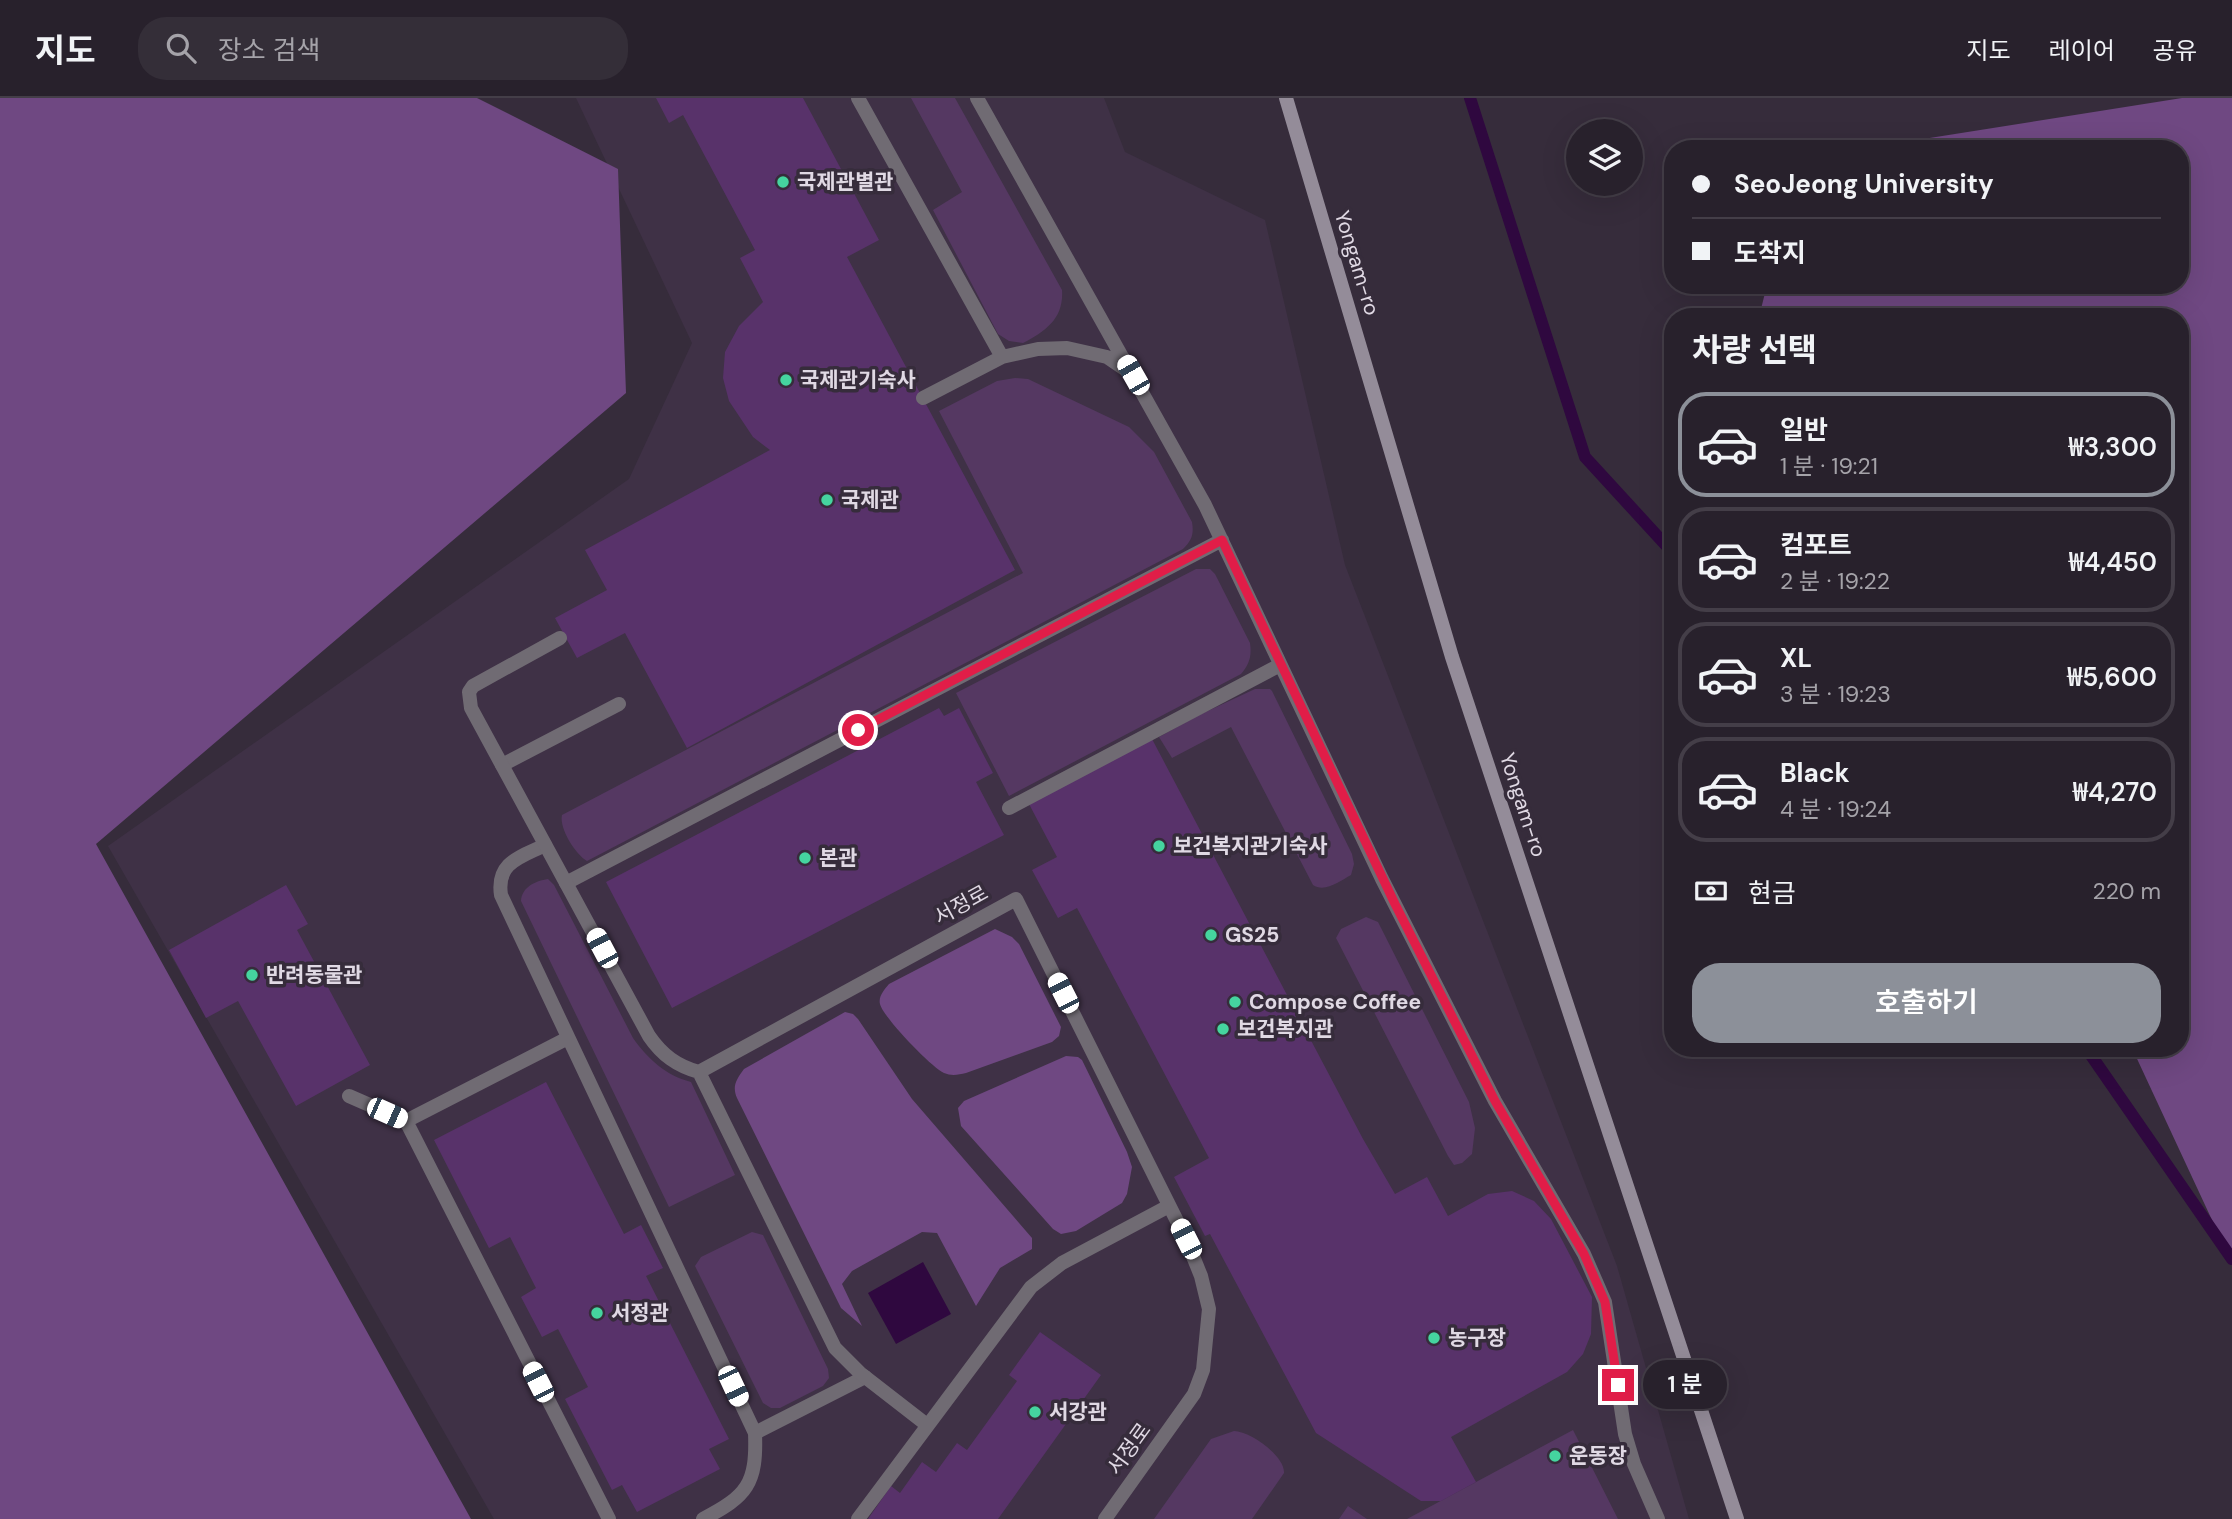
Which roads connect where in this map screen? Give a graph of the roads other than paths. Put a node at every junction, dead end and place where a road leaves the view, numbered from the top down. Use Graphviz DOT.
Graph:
graph roads {
  1 [pos="858,98"];
  2 [pos="977,98"];
  3 [pos="1286,98"];
  4 [pos="1002,357"];
  5 [pos="1133,375"];
  6 [pos="923,398"];
  7 [pos="1222,540"];
  8 [pos="560,638"];
  9 [pos="1280,664"];
  10 [pos="619,704"];
  11 [pos="502,765"];
  12 [pos="1010,808"];
  13 [pos="545,845"];
  14 [pos="566,883"];
  15 [pos="568,1038"];
  16 [pos="699,1072"];
  17 [pos="349,1096"];
  18 [pos="406,1121"];
  19 [pos="1169,1206"];
  20 [pos="865,1377"];
  21 [pos="927,1425"];
  22 [pos="755,1433"];
  23 [pos="609,1519"];
  24 [pos="702,1519"];
  25 [pos="858,1519"];
  26 [pos="1105,1519"];
  27 [pos="1658,1519"];
  28 [pos="1737,1519"];
  1 -- 4 [label="street"];
  2 -- 5 [label="street"];
  3 -- 28 [label="street, Yongam-ro"];
  4 -- 5 [label="street"];
  4 -- 6 [label="street"];
  5 -- 7 [label="street"];
  7 -- 9 [label="street"];
  7 -- 14 [label="street"];
  8 -- 11 [label="street"];
  9 -- 12 [label="street"];
  9 -- 27 [label="street"];
  10 -- 11 [label="street"];
  11 -- 13 [label="street"];
  13 -- 14 [label="street"];
  13 -- 15 [label="street"];
  14 -- 16 [label="street"];
  15 -- 18 [label="street"];
  15 -- 22 [label="street"];
  16 -- 19 [label="street, 서정로"];
  16 -- 20 [label="street"];
  17 -- 18 [label="street"];
  18 -- 23 [label="street"];
  19 -- 21 [label="street"];
  19 -- 26 [label="street, 서정로"];
  20 -- 21 [label="street"];
  20 -- 22 [label="street"];
  21 -- 25 [label="street"];
  22 -- 24 [label="street"];
}
